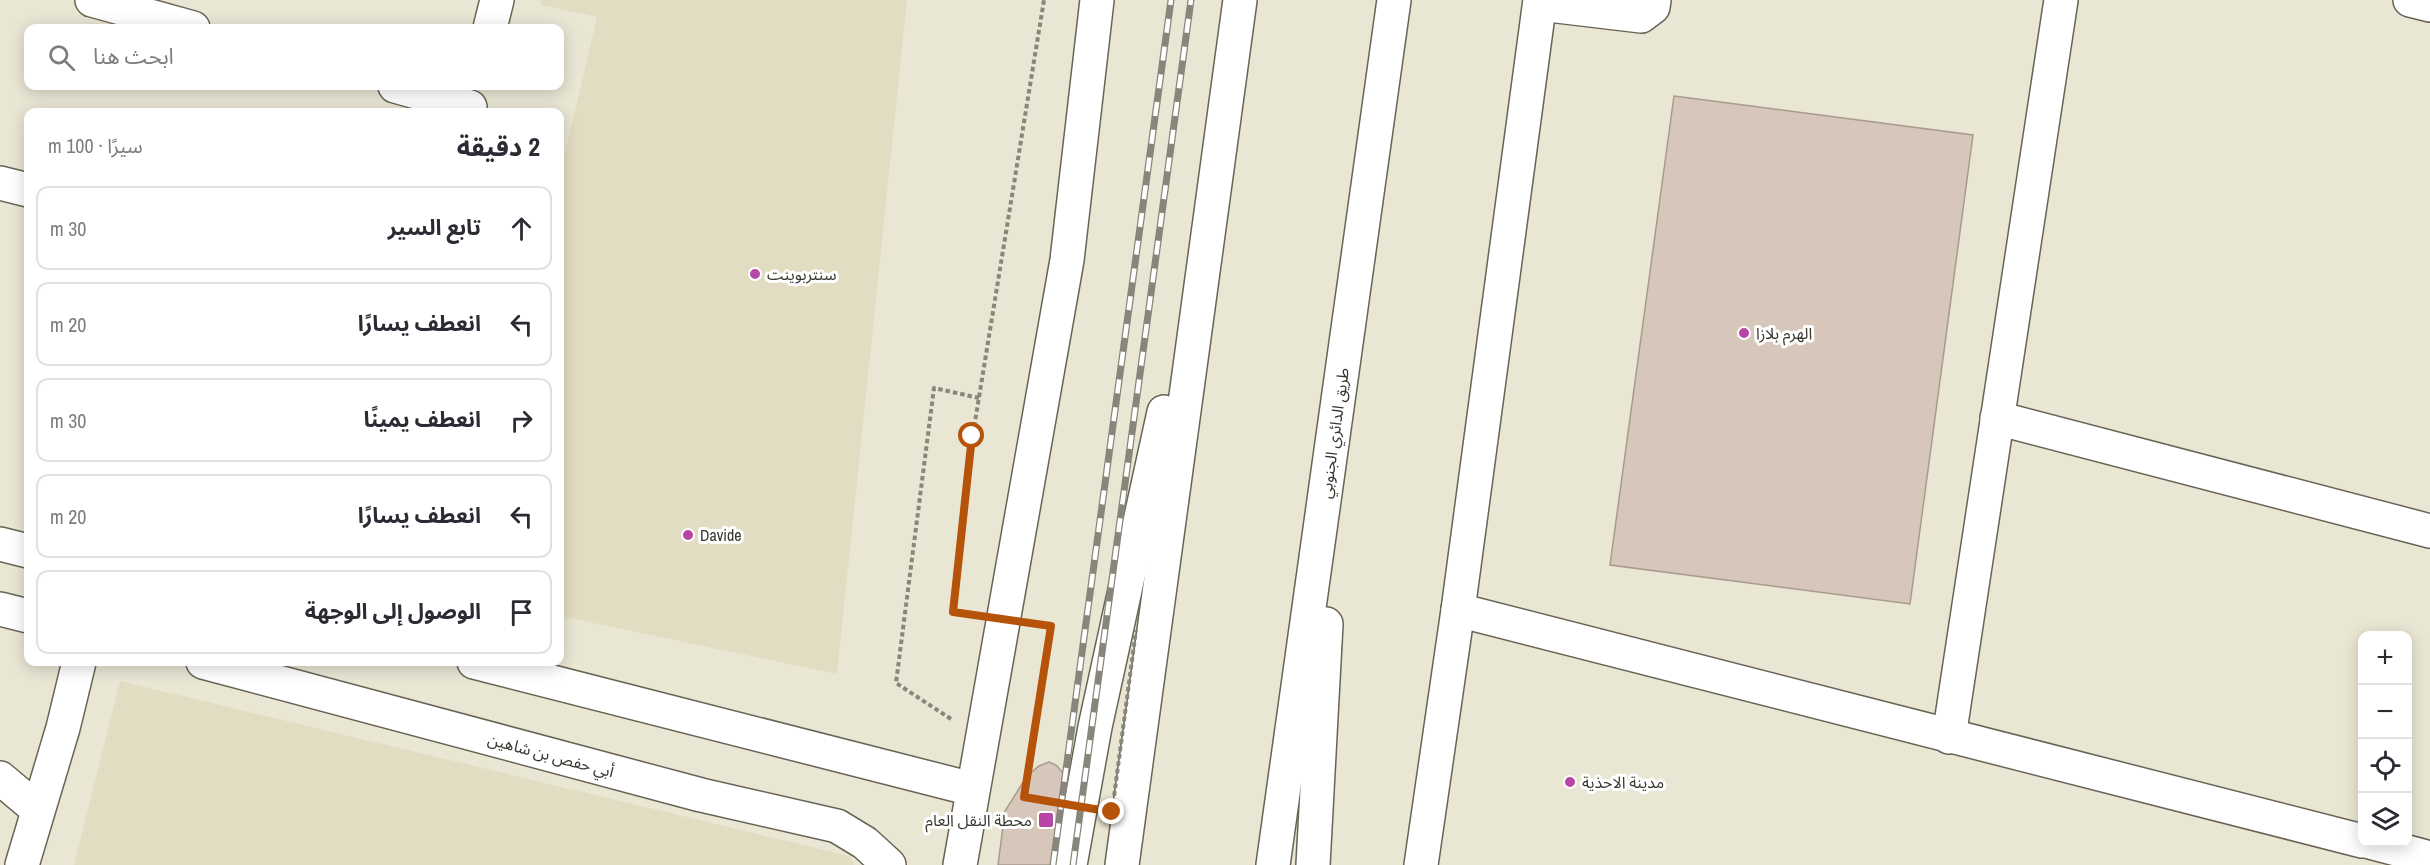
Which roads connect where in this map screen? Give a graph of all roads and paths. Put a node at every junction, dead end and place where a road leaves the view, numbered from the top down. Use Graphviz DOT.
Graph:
graph roads {
  1 [pos="92,0"];
  2 [pos="497,0"];
  3 [pos="1044,0"];
  4 [pos="1097,0"];
  5 [pos="1240,0"];
  6 [pos="1394,0"];
  7 [pos="1654,0"];
  8 [pos="2061,0"];
  9 [pos="2410,0"];
  10 [pos="1540,2"];
  11 [pos="2430,5"];
  12 [pos="179,24"];
  13 [pos="491,24"];
  14 [pos="414,90"];
  15 [pos="472,102"];
  16 [pos="1215,182"];
  17 [pos="0,183"];
  18 [pos="24,189"];
  19 [pos="979,398"];
  20 [pos="1338,402"];
  21 [pos="1997,418"];
  22 [pos="2430,531"];
  23 [pos="0,544"];
  24 [pos="24,550"];
  25 [pos="0,609"];
  26 [pos="1458,610"];
  27 [pos="24,615"];
  28 [pos="1136,630"];
  29 [pos="78,666"];
  30 [pos="218,666"];
  31 [pos="490,666"];
  32 [pos="949,729"];
  33 [pos="1949,737"];
  34 [pos="0,778"];
  35 [pos="972,789"];
  36 [pos="37,809"];
  37 [pos="2358,840"];
  38 [pos="2386,847"];
  39 [pos="2430,858"];
  40 [pos="22,865"];
  41 [pos="889,865"];
  42 [pos="960,865"];
  43 [pos="1070,865"];
  44 [pos="1122,865"];
  45 [pos="1273,865"];
  46 [pos="1313,865"];
  47 [pos="1421,865"];
  1 -- 12 [label="main road"];
  2 -- 13 [label="main road"];
  3 -- 19 [label="path"];
  4 -- 35 [label="main road"];
  5 -- 16 [label="main road"];
  6 -- 20 [label="main road, طريق الدائري الجنوبي"];
  7 -- 10 [label="main road"];
  8 -- 21 [label="main road"];
  9 -- 11 [label="main road"];
  10 -- 26 [label="main road"];
  14 -- 15 [label="main road"];
  16 -- 43 [label="main road"];
  16 -- 44 [label="main road"];
  17 -- 18 [label="main road"];
  19 -- 28 [label="path, bridge"];
  19 -- 32 [label="path"];
  20 -- 45 [label="main road, طريق الدائري الجنوبي"];
  20 -- 46 [label="main road"];
  21 -- 22 [label="main road"];
  21 -- 33 [label="main road"];
  23 -- 24 [label="main road"];
  25 -- 27 [label="main road"];
  26 -- 33 [label="main road"];
  26 -- 47 [label="main road"];
  29 -- 36 [label="main road"];
  30 -- 41 [label="main road, أبي حفص بن شاهين"];
  31 -- 35 [label="main road"];
  33 -- 37 [label="main road"];
  34 -- 36 [label="main road"];
  35 -- 42 [label="main road"];
  36 -- 40 [label="main road"];
  38 -- 39 [label="main road"];
}
